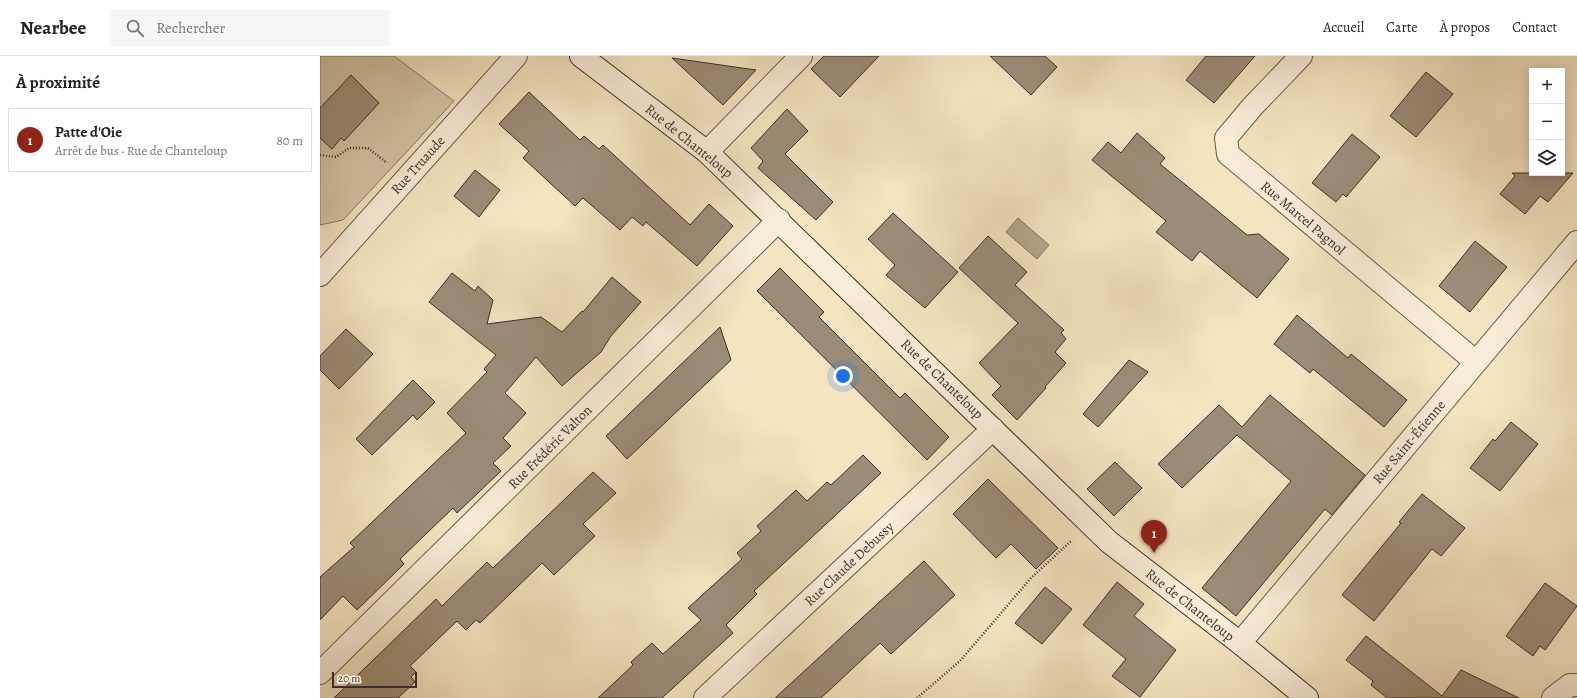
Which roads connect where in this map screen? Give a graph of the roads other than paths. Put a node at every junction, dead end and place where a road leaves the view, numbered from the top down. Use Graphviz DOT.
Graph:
graph roads {
  1 [pos="516,56"];
  2 [pos="581,56"];
  3 [pos="801,56"];
  4 [pos="1301,56"];
  5 [pos="707,152"];
  6 [pos="779,220"];
  7 [pos="1577,242"];
  8 [pos="320,275"];
  9 [pos="1476,362"];
  10 [pos="993,429"];
  11 [pos="1240,643"];
  12 [pos="320,673"];
  13 [pos="1577,685"];
  14 [pos="705,698"];
  15 [pos="1307,698"];
  16 [pos="1553,698"];
  1 -- 8 [label="street, Rue Truaude"];
  2 -- 5 [label="street, Rue de Chanteloup"];
  3 -- 5 [label="street"];
  4 -- 9 [label="street, Rue Marcel Pagnol"];
  5 -- 6 [label="street, Rue de Chanteloup"];
  6 -- 10 [label="street, Rue de Chanteloup"];
  6 -- 12 [label="street, Rue Frédéric Valton"];
  7 -- 9 [label="street, Rue Saint-Étienne"];
  9 -- 11 [label="street, Rue Saint-Étienne"];
  10 -- 11 [label="street, Rue de Chanteloup"];
  10 -- 14 [label="street, Rue Claude Debussy"];
  11 -- 15 [label="street, Rue de Chanteloup"];
  13 -- 16 [label="street"];
}
